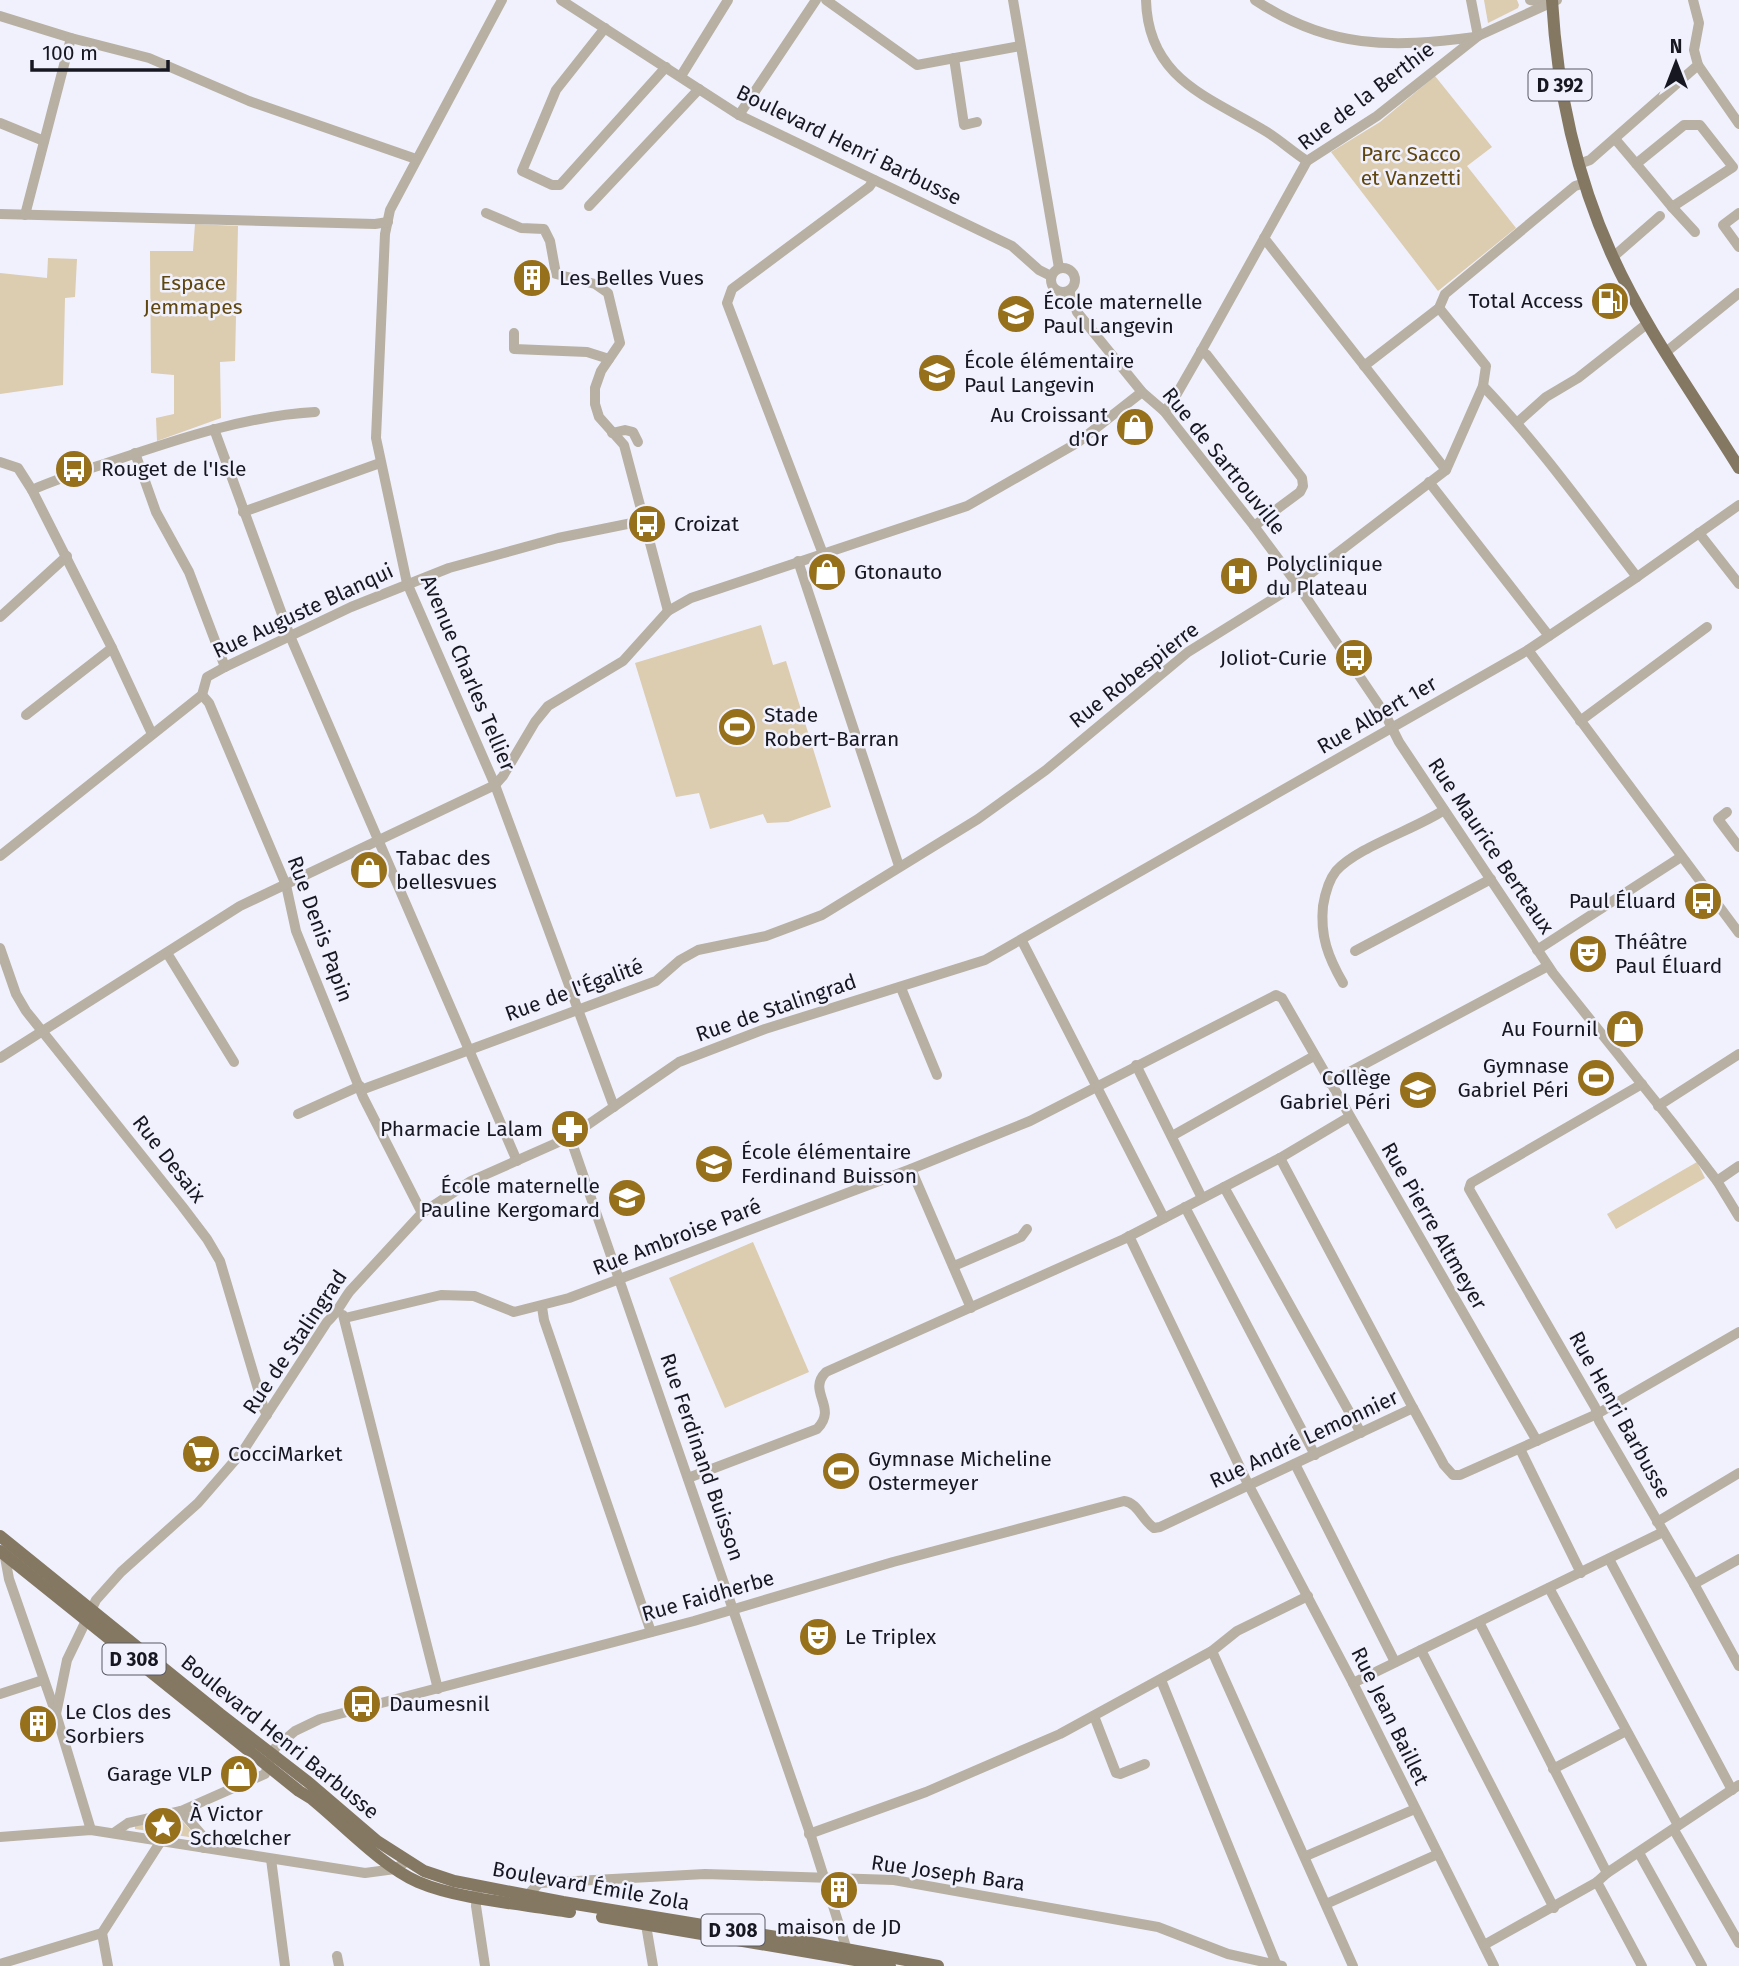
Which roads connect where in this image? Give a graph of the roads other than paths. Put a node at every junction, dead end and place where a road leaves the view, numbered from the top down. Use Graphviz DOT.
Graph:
graph roads {
  1 [pos="502,0"];
  2 [pos="561,0"];
  3 [pos="728,0"];
  4 [pos="816,0"];
  5 [pos="826,0"];
  6 [pos="1013,0"];
  7 [pos="1146,0"];
  8 [pos="1255,0"];
  9 [pos="1277,0"];
  10 [pos="1471,0"];
  11 [pos="1530,0"];
  12 [pos="1693,0"];
  13 [pos="1554,1"];
  14 [pos="1273,12"];
  15 [pos="0,16"];
  16 [pos="605,28"];
  17 [pos="1478,36"];
  18 [pos="72,38"];
  19 [pos="1020,46"];
  20 [pos="954,58"];
  21 [pos="1698,65"];
  22 [pos="666,67"];
  23 [pos="681,76"];
  24 [pos="699,89"];
  25 [pos="739,115"];
  26 [pos="977,122"];
  27 [pos="0,123"];
  28 [pos="1739,124"];
  29 [pos="1615,139"];
  30 [pos="44,141"];
  31 [pos="415,159"];
  32 [pos="1307,161"];
  33 [pos="1579,164"];
  34 [pos="1636,164"];
  35 [pos="1736,165"];
  36 [pos="874,180"];
  37 [pos="1585,183"];
  38 [pos="589,206"];
  39 [pos="1672,207"];
  40 [pos="486,213"];
  41 [pos="1739,213"];
  42 [pos="0,214"];
  43 [pos="25,215"];
  44 [pos="1660,216"];
  45 [pos="387,222"];
  46 [pos="1695,232"];
  47 [pos="1264,238"];
  48 [pos="1739,247"];
  49 [pos="1613,257"];
  50 [pos="1055,272"];
  51 [pos="1069,291"];
  52 [pos="1739,293"];
  53 [pos="1439,308"];
  54 [pos="1648,323"];
  55 [pos="514,333"];
  56 [pos="1201,351"];
  57 [pos="1667,352"];
  58 [pos="609,359"];
  59 [pos="1364,366"];
  60 [pos="1483,386"];
  61 [pos="1142,392"];
  62 [pos="1164,411"];
  63 [pos="315,412"];
  64 [pos="1518,422"];
  65 [pos="214,429"];
  66 [pos="612,433"];
  67 [pos="638,442"];
  68 [pos="135,453"];
  69 [pos="0,462"];
  70 [pos="380,463"];
  71 [pos="1739,468"];
  72 [pos="1446,470"];
  73 [pos="1429,482"];
  74 [pos="33,490"];
  75 [pos="1739,505"];
  76 [pos="243,512"];
  77 [pos="642,521"];
  78 [pos="1254,526"];
  79 [pos="1699,533"];
  80 [pos="823,554"];
  81 [pos="67,556"];
  82 [pos="798,561"];
  83 [pos="1637,578"];
  84 [pos="407,583"];
  85 [pos="1297,584"];
  86 [pos="1739,584"];
  87 [pos="668,611"];
  88 [pos="0,617"];
  89 [pos="1707,626"];
  90 [pos="290,636"];
  91 [pos="1549,636"];
  92 [pos="112,648"];
  93 [pos="1528,650"];
  94 [pos="225,667"];
  95 [pos="202,695"];
  96 [pos="26,715"];
  97 [pos="1580,721"];
  98 [pos="1391,728"];
  99 [pos="152,734"];
  100 [pos="495,785"];
  101 [pos="1444,810"];
  102 [pos="1727,812"];
  103 [pos="978,820"];
  104 [pos="379,842"];
  105 [pos="1739,846"];
  106 [pos="0,856"];
  107 [pos="1681,857"];
  108 [pos="899,866"];
  109 [pos="1490,879"];
  110 [pos="285,886"];
  111 [pos="1738,931"];
  112 [pos="1022,941"];
  113 [pos="0,948"];
  114 [pos="1537,950"];
  115 [pos="1355,951"];
  116 [pos="167,953"];
  117 [pos="1548,966"];
  118 [pos="1343,983"];
  119 [pos="901,988"];
  120 [pos="1276,995"];
  121 [pos="578,1009"];
  122 [pos="44,1031"];
  123 [pos="469,1049"];
  124 [pos="1739,1054"];
  125 [pos="1314,1056"];
  126 [pos="0,1058"];
  127 [pos="234,1062"];
  128 [pos="1136,1065"];
  129 [pos="937,1075"];
  130 [pos="1329,1083"];
  131 [pos="1642,1084"];
  132 [pos="1097,1085"];
  133 [pos="360,1088"];
  134 [pos="1658,1106"];
  135 [pos="614,1107"];
  136 [pos="298,1114"];
  137 [pos="1349,1117"];
  138 [pos="1172,1136"];
  139 [pos="570,1137"];
  140 [pos="1280,1158"];
  141 [pos="517,1161"];
  142 [pos="1739,1166"];
  143 [pos="911,1169"];
  144 [pos="1717,1181"];
  145 [pos="1224,1187"];
  146 [pos="1202,1198"];
  147 [pos="1185,1207"];
  148 [pos="422,1213"];
  149 [pos="1739,1217"];
  150 [pos="1164,1218"];
  151 [pos="1027,1229"];
  152 [pos="1129,1236"];
  153 [pos="954,1266"];
  154 [pos="620,1279"];
  155 [pos="542,1307"];
  156 [pos="971,1308"];
  157 [pos="343,1314"];
  158 [pos="1739,1332"];
  159 [pos="1413,1408"];
  160 [pos="1597,1414"];
  161 [pos="267,1415"];
  162 [pos="1361,1433"];
  163 [pos="1536,1441"];
  164 [pos="1520,1449"];
  165 [pos="1315,1455"];
  166 [pos="1295,1464"];
  167 [pos="1739,1473"];
  168 [pos="688,1478"];
  169 [pos="1249,1485"];
  170 [pos="1657,1521"];
  171 [pos="1154,1528"];
  172 [pos="1663,1532"];
  173 [pos="0,1536"];
  174 [pos="1,1549"];
  175 [pos="1609,1559"];
  176 [pos="1739,1559"];
  177 [pos="1581,1573"];
  178 [pos="1694,1584"];
  179 [pos="1549,1588"];
  180 [pos="1308,1597"];
  181 [pos="733,1610"];
  182 [pos="88,1614"];
  183 [pos="1479,1622"];
  184 [pos="651,1632"];
  185 [pos="1421,1650"];
  186 [pos="1212,1651"];
  187 [pos="1395,1662"];
  188 [pos="1739,1667"];
  189 [pos="43,1679"];
  190 [pos="1161,1680"];
  191 [pos="1353,1683"];
  192 [pos="438,1689"];
  193 [pos="0,1694"];
  194 [pos="56,1714"];
  195 [pos="1094,1716"];
  196 [pos="1626,1731"];
  197 [pos="270,1760"];
  198 [pos="1145,1764"];
  199 [pos="1553,1769"];
  200 [pos="1735,1788"];
  201 [pos="1415,1809"];
  202 [pos="181,1811"];
  203 [pos="1676,1827"];
  204 [pos="91,1830"];
  205 [pos="115,1832"];
  206 [pos="810,1834"];
  207 [pos="0,1837"];
  208 [pos="161,1841"];
  209 [pos="204,1848"];
  210 [pos="1639,1853"];
  211 [pos="1438,1854"];
  212 [pos="1306,1856"];
  213 [pos="271,1859"];
  214 [pos="407,1861"];
  215 [pos="395,1869"];
  216 [pos="1607,1873"];
  217 [pos="825,1879"];
  218 [pos="1597,1882"];
  219 [pos="477,1891"];
  220 [pos="528,1895"];
  221 [pos="513,1902"];
  222 [pos="1326,1904"];
  223 [pos="1554,1908"];
  224 [pos="646,1925"];
  225 [pos="102,1933"];
  226 [pos="1739,1943"];
  227 [pos="1484,1945"];
  228 [pos="847,1950"];
  229 [pos="0,1964"];
  230 [pos="108,1966"];
  231 [pos="285,1966"];
  232 [pos="485,1966"];
  233 [pos="653,1966"];
  234 [pos="890,1966"];
  235 [pos="938,1966"];
  236 [pos="1279,1966"];
  237 [pos="1353,1966"];
  238 [pos="1494,1966"];
  239 [pos="1642,1966"];
  240 [pos="1702,1966"];
  1 -- 31 [label="street, Avenue Charles Tellier"];
  2 -- 16 [label="street, Boulevard Henri Barbusse"];
  3 -- 23 [label="street"];
  4 -- 25 [label="street"];
  5 -- 20 [label="street"];
  6 -- 19 [label="street"];
  7 -- 32 [label="street"];
  8 -- 14 [label="street"];
  9 -- 14 [label="street"];
  10 -- 17 [label="street"];
  11 -- 13 [label="street"];
  12 -- 21 [label="street"];
  13 -- 17 [label="street, Rue de la Berthie"];
  13 -- 33 [label="main road, D 392"];
  14 -- 17 [label="street"];
  15 -- 18 [label="street"];
  16 -- 22 [label="street, Boulevard Henri Barbusse"];
  16 -- 22 [label="street"];
  17 -- 32 [label="street, Rue de la Berthie"];
  18 -- 30 [label="street"];
  18 -- 31 [label="street"];
  19 -- 20 [label="street"];
  19 -- 50 [label="street"];
  20 -- 26 [label="street"];
  21 -- 28 [label="street"];
  21 -- 29 [label="street"];
  22 -- 23 [label="street, Boulevard Henri Barbusse"];
  23 -- 24 [label="street, Boulevard Henri Barbusse"];
  24 -- 25 [label="street, Boulevard Henri Barbusse"];
  24 -- 38 [label="street"];
  25 -- 36 [label="street, Boulevard Henri Barbusse"];
  27 -- 30 [label="street"];
  29 -- 33 [label="street"];
  29 -- 34 [label="street"];
  30 -- 43 [label="street"];
  31 -- 45 [label="street, Avenue Charles Tellier"];
  32 -- 47 [label="street, Rue de la Berthie"];
  33 -- 37 [label="main road, D 392"];
  34 -- 35 [label="street"];
  34 -- 39 [label="street"];
  35 -- 39 [label="street"];
  36 -- 50 [label="street, Boulevard Henri Barbusse"];
  36 -- 80 [label="street"];
  37 -- 49 [label="main road, D 392"];
  37 -- 53 [label="street"];
  39 -- 46 [label="street"];
  40 -- 58 [label="street"];
  41 -- 48 [label="street"];
  42 -- 43 [label="street"];
  43 -- 45 [label="street"];
  44 -- 49 [label="street"];
  45 -- 70 [label="street, Avenue Charles Tellier"];
  47 -- 56 [label="street, Rue de la Berthie"];
  47 -- 59 [label="street"];
  49 -- 54 [label="main road, D 392"];
  50 -- 51 [label="street"];
  50 -- 51 [label="street"];
  51 -- 61 [label="street, Rue de Sartrouville"];
  52 -- 57 [label="street"];
  53 -- 59 [label="street"];
  53 -- 60 [label="street"];
  54 -- 57 [label="main road, D 392"];
  54 -- 64 [label="street"];
  55 -- 58 [label="street"];
  56 -- 62 [label="street, Rue de la Berthie"];
  56 -- 78 [label="street"];
  57 -- 71 [label="main road, D 392"];
  58 -- 66 [label="street"];
  59 -- 72 [label="street"];
  60 -- 64 [label="street"];
  60 -- 72 [label="street"];
  61 -- 62 [label="street, Rue de Sartrouville"];
  61 -- 80 [label="street"];
  62 -- 78 [label="street, Rue de Sartrouville"];
  63 -- 65 [label="street"];
  64 -- 83 [label="street"];
  65 -- 68 [label="street"];
  65 -- 76 [label="street"];
  66 -- 67 [label="street"];
  66 -- 77 [label="street"];
  68 -- 74 [label="street"];
  68 -- 94 [label="street"];
  69 -- 74 [label="street"];
  70 -- 76 [label="street"];
  70 -- 84 [label="street, Avenue Charles Tellier"];
  72 -- 73 [label="street, Rue Robespierre"];
  73 -- 85 [label="street, Rue Robespierre"];
  73 -- 91 [label="street"];
  74 -- 81 [label="street"];
  75 -- 79 [label="street, Rue Albert 1er"];
  76 -- 90 [label="street"];
  77 -- 84 [label="street, Rue Auguste Blanqui"];
  77 -- 87 [label="street"];
  78 -- 85 [label="street, Rue de Sartrouville"];
  79 -- 83 [label="street, Rue Albert 1er"];
  79 -- 86 [label="street"];
  80 -- 82 [label="street"];
  81 -- 88 [label="street"];
  81 -- 92 [label="street"];
  82 -- 87 [label="street"];
  82 -- 108 [label="street"];
  83 -- 91 [label="street, Rue Albert 1er"];
  84 -- 90 [label="street, Rue Auguste Blanqui"];
  84 -- 100 [label="street, Avenue Charles Tellier"];
  85 -- 98 [label="street, Rue de Sartrouville"];
  85 -- 103 [label="street, Rue Robespierre"];
  87 -- 100 [label="street"];
  89 -- 97 [label="street"];
  90 -- 94 [label="street, Rue Auguste Blanqui"];
  90 -- 104 [label="street"];
  91 -- 93 [label="street, Rue Albert 1er"];
  92 -- 96 [label="street"];
  92 -- 99 [label="street"];
  93 -- 97 [label="street"];
  93 -- 98 [label="street, Rue Albert 1er"];
  94 -- 95 [label="street, Rue Auguste Blanqui"];
  95 -- 99 [label="street, Rue Auguste Blanqui"];
  95 -- 110 [label="street, Rue Denis Papin"];
  97 -- 107 [label="street"];
  98 -- 101 [label="street, Rue Maurice Berteaux"];
  98 -- 112 [label="street, Rue Albert 1er"];
  99 -- 106 [label="street, Rue Auguste Blanqui"];
  100 -- 104 [label="street"];
  100 -- 121 [label="street, Avenue Charles Tellier"];
  101 -- 109 [label="street, Rue Maurice Berteaux"];
  101 -- 118 [label="street"];
  102 -- 105 [label="street"];
  103 -- 108 [label="street, Rue de l'Égalité"];
  104 -- 110 [label="street"];
  104 -- 123 [label="street"];
  107 -- 111 [label="street"];
  107 -- 114 [label="street"];
  108 -- 121 [label="street, Rue de l'Égalité"];
  109 -- 114 [label="street, Rue Maurice Berteaux"];
  109 -- 115 [label="street"];
  110 -- 116 [label="street"];
  110 -- 133 [label="street, Rue Denis Papin"];
  112 -- 119 [label="street, Rue de Stalingrad"];
  112 -- 132 [label="street"];
  113 -- 122 [label="street, Rue Desaix"];
  114 -- 117 [label="street, Rue Maurice Berteaux"];
  116 -- 122 [label="street"];
  116 -- 127 [label="street"];
  117 -- 130 [label="street"];
  117 -- 131 [label="street, Rue Maurice Berteaux"];
  119 -- 129 [label="street"];
  119 -- 135 [label="street, Rue de Stalingrad"];
  120 -- 125 [label="street, Rue Pierre Altmeyer"];
  120 -- 128 [label="street, Rue Ambroise Paré"];
  121 -- 123 [label="street, Rue de l'Égalité"];
  121 -- 135 [label="street, Avenue Charles Tellier"];
  122 -- 126 [label="street"];
  122 -- 161 [label="street, Rue Desaix"];
  123 -- 133 [label="street, Rue de l'Égalité"];
  123 -- 141 [label="street"];
  124 -- 134 [label="street"];
  125 -- 130 [label="street, Rue Pierre Altmeyer"];
  125 -- 138 [label="street"];
  128 -- 132 [label="street, Rue Ambroise Paré"];
  128 -- 138 [label="street"];
  130 -- 137 [label="street, Rue Pierre Altmeyer"];
  131 -- 134 [label="street, Rue Maurice Berteaux"];
  131 -- 160 [label="street, Rue Henri Barbusse"];
  132 -- 143 [label="street, Rue Ambroise Paré"];
  132 -- 150 [label="street"];
  133 -- 136 [label="street, Rue de l'Égalité"];
  133 -- 148 [label="street, Rue Denis Papin"];
  134 -- 144 [label="street, Rue Maurice Berteaux"];
  135 -- 139 [label="street, Rue de Stalingrad"];
  137 -- 140 [label="street"];
  137 -- 163 [label="street, Rue Pierre Altmeyer"];
  138 -- 146 [label="street"];
  139 -- 141 [label="street, Rue de Stalingrad"];
  139 -- 154 [label="street, Rue Ferdinand Buisson"];
  140 -- 145 [label="street"];
  140 -- 159 [label="street"];
  141 -- 148 [label="street, Rue de Stalingrad"];
  142 -- 144 [label="street"];
  143 -- 153 [label="street"];
  143 -- 154 [label="street, Rue Ambroise Paré"];
  144 -- 149 [label="street, Rue Maurice Berteaux"];
  145 -- 146 [label="street"];
  145 -- 162 [label="street"];
  146 -- 147 [label="street"];
  147 -- 150 [label="street"];
  147 -- 165 [label="street"];
  148 -- 157 [label="street, Rue de Stalingrad"];
  150 -- 152 [label="street"];
  151 -- 153 [label="street"];
  152 -- 156 [label="street"];
  152 -- 169 [label="street, Rue Jean Baillet"];
  153 -- 156 [label="street"];
  154 -- 155 [label="street, Rue Ambroise Paré"];
  154 -- 168 [label="street, Rue Ferdinand Buisson"];
  155 -- 157 [label="street, Rue Ambroise Paré"];
  155 -- 184 [label="street"];
  156 -- 168 [label="street"];
  157 -- 161 [label="street, Rue de Stalingrad"];
  157 -- 192 [label="street"];
  158 -- 160 [label="street, Rue André Lemonnier"];
  159 -- 162 [label="street, Rue André Lemonnier"];
  159 -- 164 [label="street, Rue André Lemonnier"];
  160 -- 163 [label="street, Rue André Lemonnier"];
  160 -- 170 [label="street, Rue Henri Barbusse"];
  161 -- 182 [label="street, Rue de Stalingrad"];
  162 -- 165 [label="street, Rue André Lemonnier"];
  163 -- 164 [label="street, Rue André Lemonnier"];
  164 -- 177 [label="street"];
  165 -- 166 [label="street, Rue André Lemonnier"];
  166 -- 169 [label="street, Rue André Lemonnier"];
  166 -- 187 [label="street"];
  167 -- 170 [label="street"];
  168 -- 181 [label="street, Rue Ferdinand Buisson"];
  169 -- 171 [label="street, Rue André Lemonnier"];
  169 -- 180 [label="street, Rue Jean Baillet"];
  170 -- 172 [label="street, Rue Henri Barbusse"];
  171 -- 181 [label="street, Rue Faidherbe"];
  172 -- 175 [label="street"];
  172 -- 178 [label="street, Rue Henri Barbusse"];
  173 -- 182 [label="main road, Boulevard Henri Barbusse / D 308"];
  174 -- 182 [label="main road, Boulevard Henri Barbusse / D 308"];
  174 -- 189 [label="street"];
  175 -- 177 [label="street"];
  175 -- 200 [label="street"];
  176 -- 178 [label="street"];
  177 -- 179 [label="street"];
  178 -- 188 [label="street, Rue Henri Barbusse"];
  179 -- 183 [label="street"];
  179 -- 196 [label="street"];
  180 -- 186 [label="street"];
  180 -- 191 [label="street, Rue Jean Baillet"];
  181 -- 184 [label="street, Rue Faidherbe"];
  181 -- 206 [label="street, Rue Ferdinand Buisson"];
  182 -- 194 [label="street, Rue de Stalingrad"];
  182 -- 197 [label="main road, Boulevard Henri Barbusse / D 308"];
  183 -- 185 [label="street"];
  183 -- 199 [label="street"];
  184 -- 192 [label="street, Rue Faidherbe"];
  185 -- 187 [label="street"];
  185 -- 223 [label="street"];
  186 -- 190 [label="street"];
  186 -- 212 [label="street"];
  187 -- 191 [label="street"];
  189 -- 193 [label="street"];
  189 -- 194 [label="street"];
  190 -- 195 [label="street"];
  190 -- 236 [label="street"];
  191 -- 201 [label="street, Rue Jean Baillet"];
  192 -- 197 [label="street, Rue Faidherbe"];
  194 -- 204 [label="street"];
  195 -- 198 [label="street"];
  195 -- 206 [label="street"];
  196 -- 199 [label="street"];
  196 -- 203 [label="street"];
  197 -- 202 [label="street, Rue Faidherbe"];
  197 -- 214 [label="main road, Boulevard Henri Barbusse / D 308"];
  197 -- 215 [label="main road, Boulevard Henri Barbusse / D 308"];
  199 -- 216 [label="street"];
  200 -- 203 [label="street"];
  201 -- 211 [label="street, Rue Jean Baillet"];
  201 -- 212 [label="street"];
  202 -- 205 [label="street, Rue Faidherbe"];
  202 -- 209 [label="street"];
  203 -- 210 [label="street"];
  203 -- 226 [label="street"];
  204 -- 205 [label="street"];
  204 -- 207 [label="street"];
  205 -- 208 [label="street"];
  206 -- 217 [label="street, Rue Ferdinand Buisson"];
  208 -- 209 [label="street"];
  208 -- 225 [label="street"];
  209 -- 213 [label="street"];
  210 -- 216 [label="street"];
  210 -- 240 [label="street"];
  211 -- 222 [label="street"];
  211 -- 227 [label="street, Rue Jean Baillet"];
  212 -- 222 [label="street"];
  213 -- 215 [label="street"];
  213 -- 231 [label="street"];
  214 -- 215 [label="street"];
  214 -- 219 [label="main road, Boulevard Émile Zola / D 308"];
  215 -- 219 [label="main road, Boulevard Émile Zola / D 308"];
  216 -- 218 [label="street"];
  217 -- 220 [label="street, Rue Joseph Bara"];
  217 -- 228 [label="street, Rue Ferdinand Buisson"];
  217 -- 236 [label="street, Rue Joseph Bara"];
  218 -- 223 [label="street"];
  218 -- 239 [label="street"];
  219 -- 220 [label="main road, Boulevard Émile Zola / D 308"];
  219 -- 221 [label="main road, Boulevard Émile Zola / D 308"];
  219 -- 232 [label="street"];
  220 -- 221 [label="street, Rue Joseph Bara"];
  220 -- 228 [label="main road, Boulevard Émile Zola / D 308"];
  221 -- 224 [label="main road, Boulevard Émile Zola / D 308"];
  222 -- 237 [label="street"];
  223 -- 227 [label="street"];
  224 -- 233 [label="street"];
  224 -- 234 [label="main road, Boulevard Émile Zola / D 308"];
  225 -- 229 [label="street"];
  225 -- 230 [label="street"];
  227 -- 238 [label="street, Rue Jean Baillet"];
  228 -- 235 [label="main road, Boulevard Émile Zola / D 308"];
}
